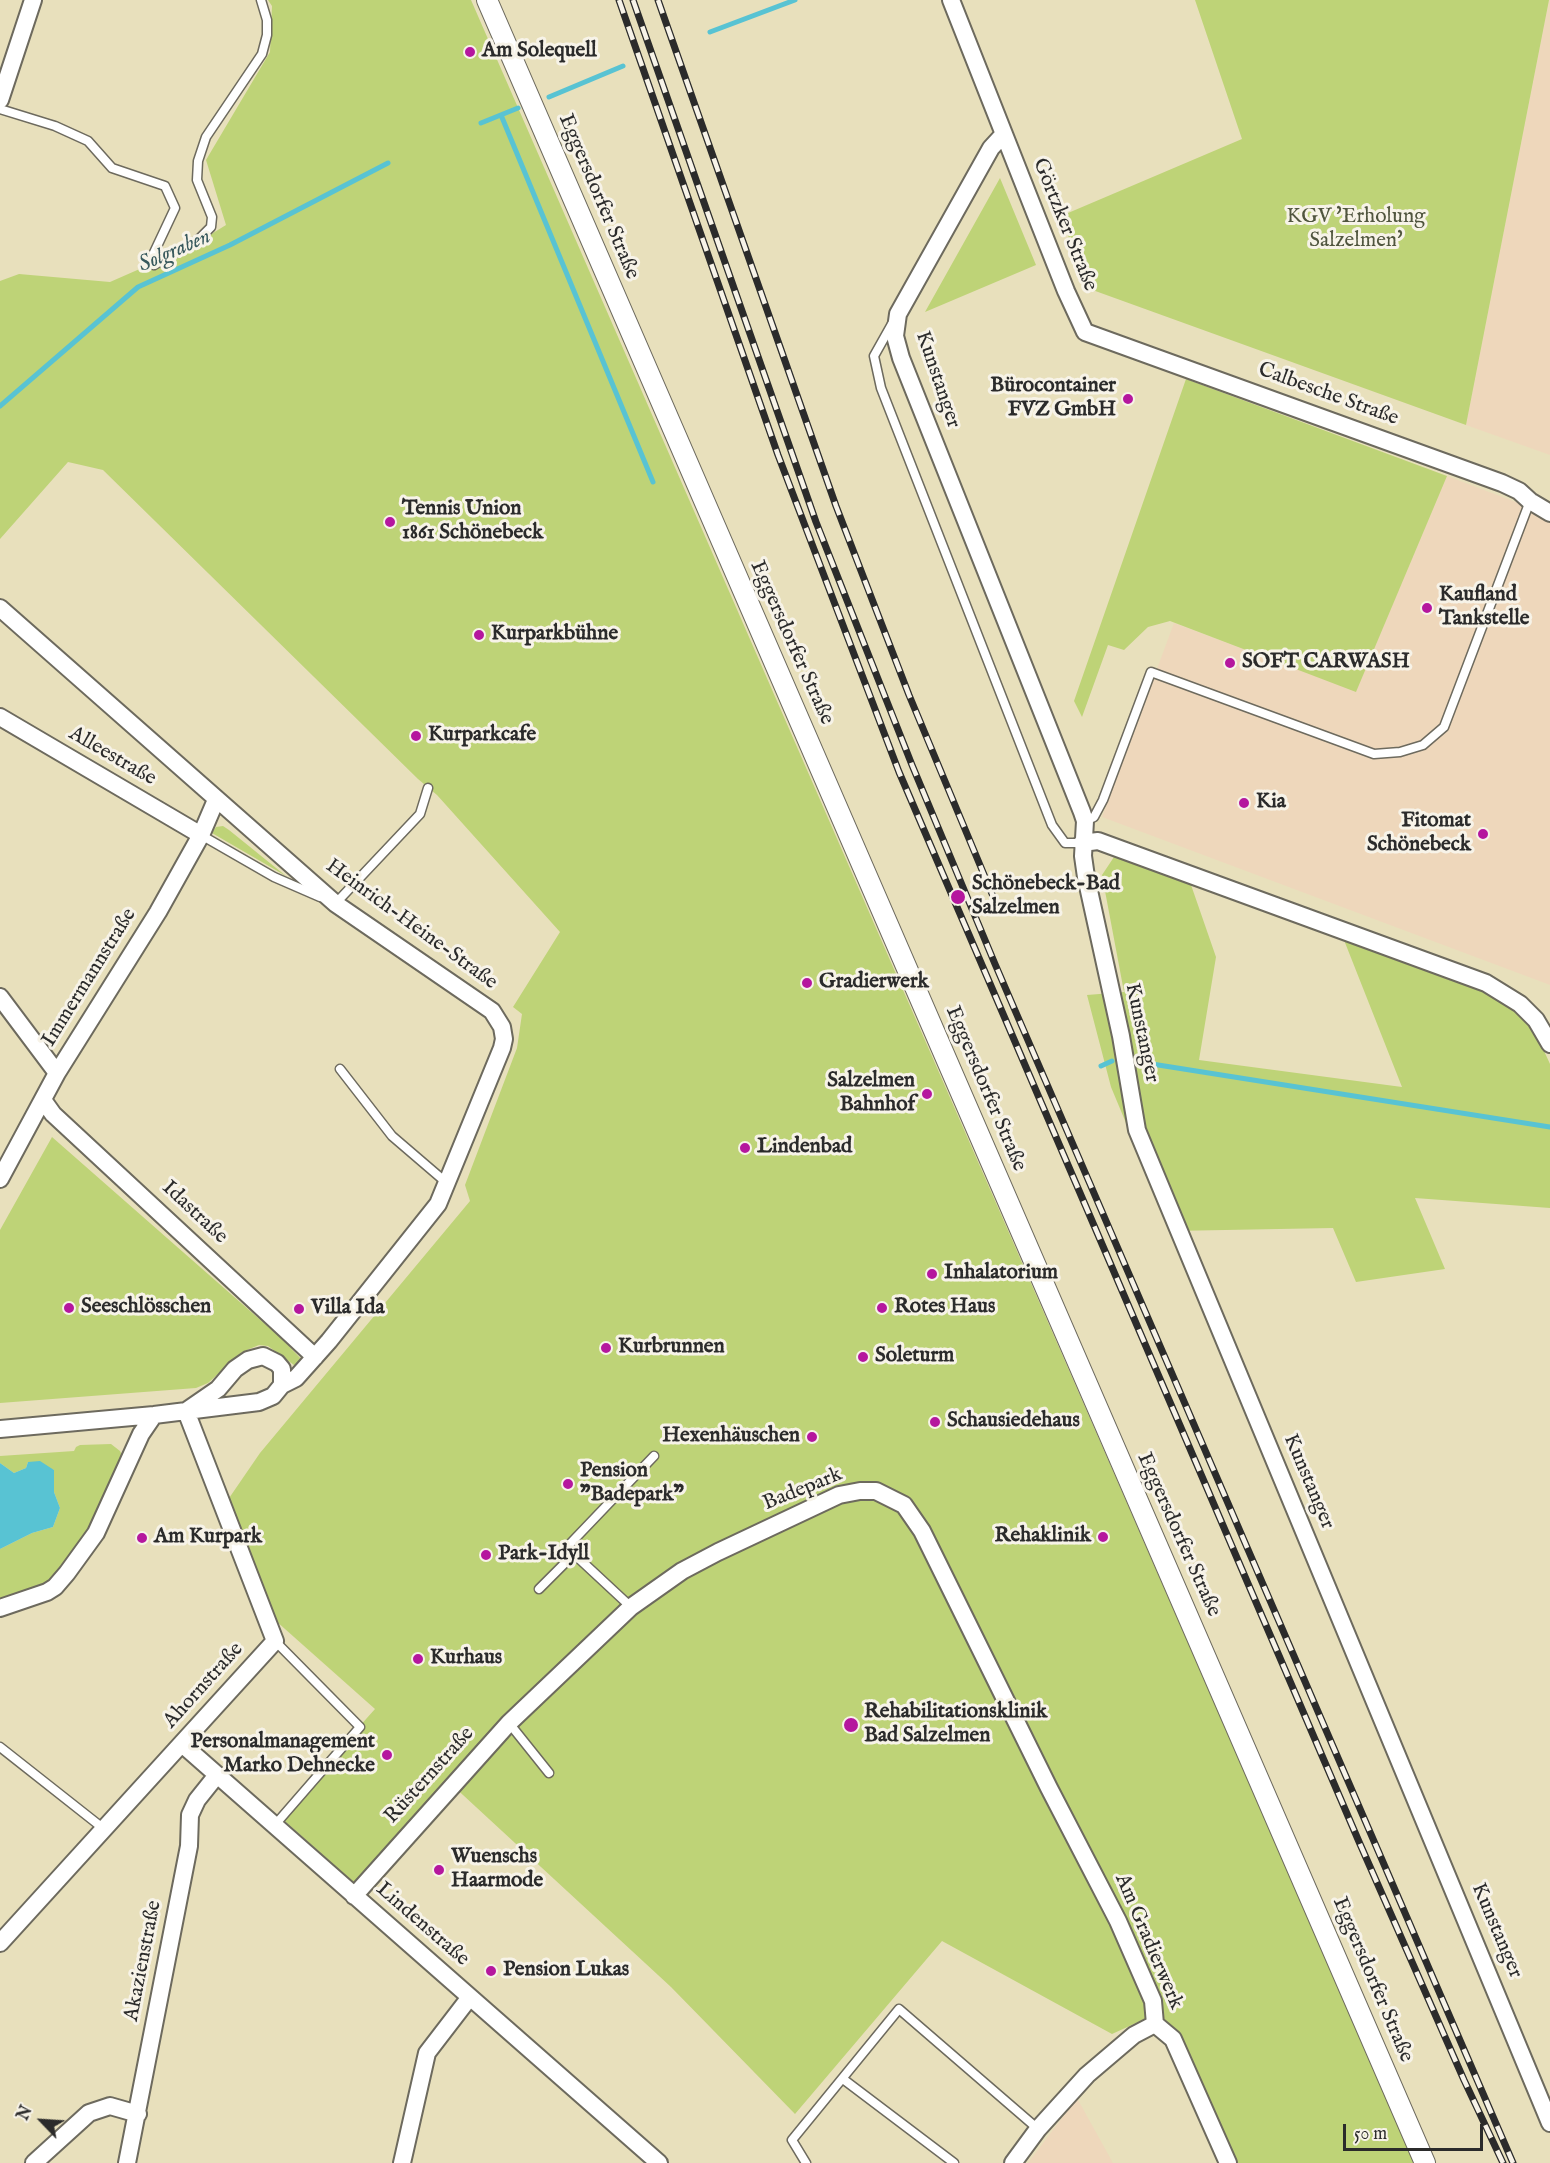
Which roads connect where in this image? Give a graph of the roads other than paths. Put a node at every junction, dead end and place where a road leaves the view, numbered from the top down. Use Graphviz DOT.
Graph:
graph roads {
  1 [pos="33,0"];
  2 [pos="261,0"];
  3 [pos="487,0"];
  4 [pos="951,0"];
  5 [pos="0,100"];
  6 [pos="0,109"];
  7 [pos="1003,135"];
  8 [pos="898,314"];
  9 [pos="1085,332"];
  10 [pos="1530,501"];
  11 [pos="1550,513"];
  12 [pos="0,608"];
  13 [pos="0,717"];
  14 [pos="428,788"];
  15 [pos="216,800"];
  16 [pos="1085,821"];
  17 [pos="201,834"];
  18 [pos="1082,843"];
  19 [pos="336,904"];
  20 [pos="0,997"];
  21 [pos="1550,1044"];
  22 [pos="340,1069"];
  23 [pos="57,1073"];
  24 [pos="43,1100"];
  25 [pos="0,1179"];
  26 [pos="448,1184"];
  27 [pos="315,1357"];
  28 [pos="282,1385"];
  29 [pos="186,1411"];
  30 [pos="154,1415"];
  31 [pos="0,1429"];
  32 [pos="654,1456"];
  33 [pos="574,1554"];
  34 [pos="539,1589"];
  35 [pos="631,1607"];
  36 [pos="0,1608"];
  37 [pos="275,1641"];
  38 [pos="543,1690"];
  39 [pos="509,1723"];
  40 [pos="182,1744"];
  41 [pos="0,1747"];
  42 [pos="1040,1771"];
  43 [pos="549,1773"];
  44 [pos="217,1775"];
  45 [pos="274,1826"];
  46 [pos="104,1829"];
  47 [pos="354,1896"];
  48 [pos="0,1943"];
  49 [pos="470,1997"];
  50 [pos="1155,2024"];
  51 [pos="843,2079"];
  52 [pos="138,2114"];
  53 [pos="1550,2123"];
  54 [pos="1038,2129"];
  55 [pos="33,2163"];
  56 [pos="127,2163"];
  57 [pos="402,2163"];
  58 [pos="659,2163"];
  59 [pos="806,2163"];
  60 [pos="954,2163"];
  61 [pos="1012,2163"];
  62 [pos="1228,2163"];
  63 [pos="1425,2163"];
  1 -- 5 [label="street"];
  2 -- 6 [label="lane"];
  3 -- 63 [label="street, Eggersdorfer Straße"];
  4 -- 7 [label="street, Görtzker Straße"];
  7 -- 8 [label="street"];
  7 -- 9 [label="street, Görtzker Straße"];
  8 -- 16 [label="street, Kunstanger"];
  8 -- 18 [label="lane, Kunstanger"];
  9 -- 10 [label="street, Calbesche Straße"];
  10 -- 11 [label="street, Calbesche Straße"];
  10 -- 16 [label="lane"];
  12 -- 15 [label="street, Heinrich-Heine-Straße"];
  13 -- 17 [label="street, Alleestraße"];
  14 -- 19 [label="lane"];
  15 -- 17 [label="street, Immermannstraße"];
  15 -- 19 [label="street, Heinrich-Heine-Straße"];
  16 -- 18 [label="street, Kunstanger"];
  17 -- 19 [label="lane"];
  17 -- 23 [label="street, Immermannstraße"];
  18 -- 21 [label="street, Kunstanger"];
  18 -- 53 [label="street, Kunstanger"];
  19 -- 26 [label="street, Heinrich-Heine-Straße"];
  20 -- 23 [label="street"];
  22 -- 26 [label="lane"];
  23 -- 24 [label="street, Immermannstraße"];
  24 -- 25 [label="street, Immermannstraße"];
  24 -- 27 [label="street, Idastraße"];
  26 -- 27 [label="street, Heinrich-Heine-Straße"];
  27 -- 28 [label="street, Heinrich-Heine-Straße"];
  28 -- 29 [label="street, Heinrich-Heine-Straße"];
  28 -- 29 [label="street"];
  29 -- 30 [label="street, Heinrich-Heine-Straße"];
  29 -- 37 [label="street, Ahornstraße"];
  30 -- 31 [label="street, Heinrich-Heine-Straße"];
  30 -- 36 [label="street"];
  32 -- 33 [label="lane"];
  33 -- 34 [label="lane"];
  33 -- 35 [label="lane"];
  35 -- 38 [label="street, Badepark"];
  35 -- 42 [label="street, Badepark"];
  37 -- 40 [label="street, Ahornstraße"];
  37 -- 45 [label="lane"];
  38 -- 39 [label="street, Rüsternstraße"];
  39 -- 43 [label="lane"];
  39 -- 47 [label="street, Rüsternstraße"];
  40 -- 44 [label="street, Lindenstraße"];
  40 -- 46 [label="street, Ahornstraße"];
  41 -- 46 [label="lane"];
  42 -- 50 [label="street, Am Gradierwerk"];
  44 -- 45 [label="street, Lindenstraße"];
  44 -- 52 [label="street, Akazienstraße"];
  45 -- 47 [label="street, Lindenstraße"];
  46 -- 48 [label="street, Ahornstraße"];
  47 -- 49 [label="street, Lindenstraße"];
  49 -- 57 [label="street"];
  49 -- 58 [label="street, Lindenstraße"];
  50 -- 54 [label="street"];
  50 -- 62 [label="street, Am Gradierwerk"];
  51 -- 54 [label="lane"];
  51 -- 59 [label="lane"];
  51 -- 60 [label="lane"];
  52 -- 55 [label="street"];
  52 -- 56 [label="street, Akazienstraße"];
  54 -- 61 [label="street"];
}
